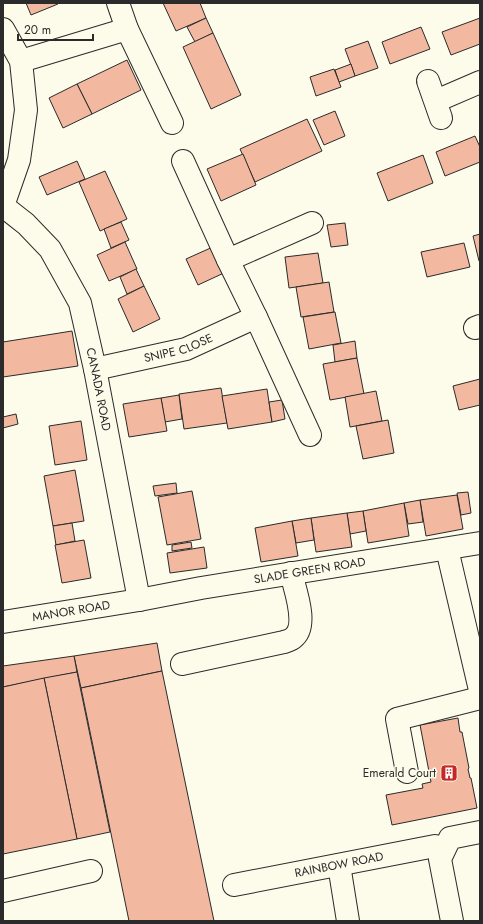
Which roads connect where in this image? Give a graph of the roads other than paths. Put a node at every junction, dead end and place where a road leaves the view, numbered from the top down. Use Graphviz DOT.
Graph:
graph roads {
  1 [pos="118,3"];
  2 [pos="3,29"];
  3 [pos="127,29"];
  4 [pos="20,60"];
  5 [pos="428,80"];
  6 [pos="480,82"];
  7 [pos="172,123"];
  8 [pos="183,161"];
  9 [pos="3,206"];
  10 [pos="312,224"];
  11 [pos="228,260"];
  12 [pos="256,317"];
  13 [pos="95,369"];
  14 [pos="310,435"];
  15 [pos="480,543"];
  16 [pos="447,549"];
  17 [pos="291,573"];
  18 [pos="139,600"];
  19 [pos="3,622"];
  20 [pos="182,664"];
  21 [pos="480,690"];
  22 [pos="480,698"];
  23 [pos="407,772"];
  24 [pos="480,832"];
  25 [pos="444,849"];
  26 [pos="339,865"];
  27 [pos="92,871"];
  28 [pos="234,885"];
  29 [pos="3,891"];
  30 [pos="348,921"];
  31 [pos="452,921"];
  1 -- 3 [label="street"];
  2 -- 4 [label="street"];
  3 -- 4 [label="street"];
  3 -- 7 [label="street"];
  4 -- 9 [label="street"];
  5 -- 6 [label="street"];
  8 -- 11 [label="street"];
  9 -- 13 [label="street, CANADA ROAD"];
  10 -- 11 [label="street"];
  11 -- 12 [label="street"];
  12 -- 13 [label="street, SNIPE CLOSE"];
  12 -- 14 [label="street"];
  13 -- 18 [label="street, CANADA ROAD"];
  15 -- 16 [label="street, SLADE GREEN ROAD"];
  16 -- 17 [label="street, SLADE GREEN ROAD"];
  16 -- 21 [label="street"];
  17 -- 18 [label="street, SLADE GREEN ROAD"];
  17 -- 20 [label="street"];
  18 -- 19 [label="street, MANOR ROAD"];
  22 -- 23 [label="street"];
  24 -- 25 [label="street"];
  25 -- 26 [label="street, RAINBOW ROAD"];
  25 -- 31 [label="street"];
  26 -- 28 [label="street, RAINBOW ROAD"];
  26 -- 30 [label="street"];
  27 -- 29 [label="street"];
}
